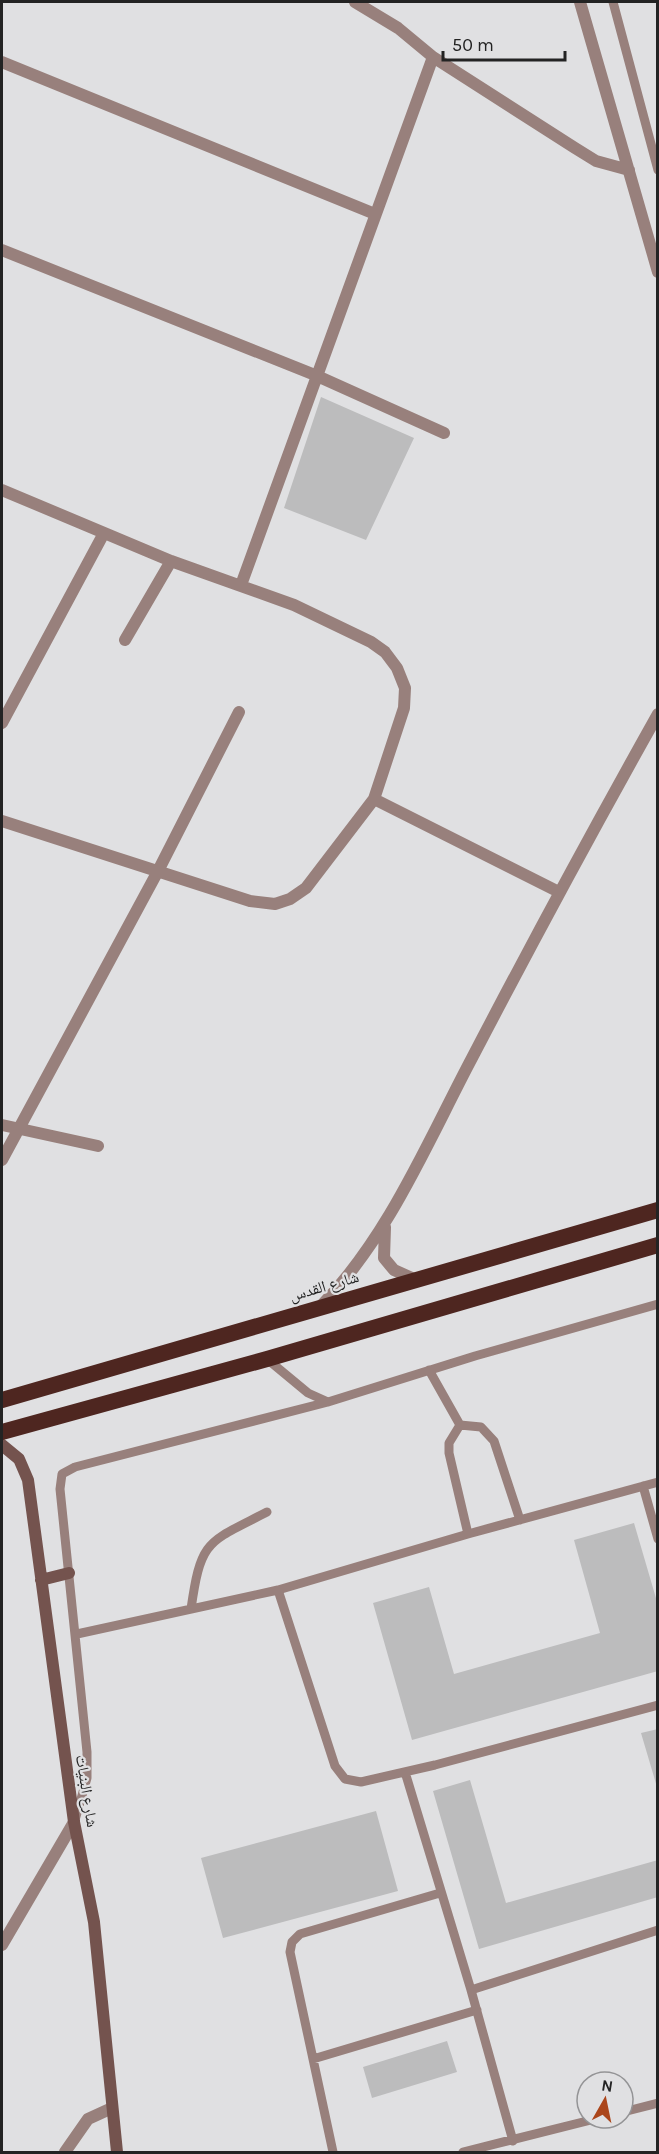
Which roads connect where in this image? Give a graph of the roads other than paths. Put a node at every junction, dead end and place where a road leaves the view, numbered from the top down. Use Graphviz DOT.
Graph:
graph roads {
  1 [pos="355,2"];
  2 [pos="580,2"];
  3 [pos="613,2"];
  4 [pos="433,57"];
  5 [pos="2,62"];
  6 [pos="629,170"];
  7 [pos="657,170"];
  8 [pos="375,214"];
  9 [pos="2,250"];
  10 [pos="657,272"];
  11 [pos="315,375"];
  12 [pos="444,433"];
  13 [pos="2,490"];
  14 [pos="104,533"];
  15 [pos="171,561"];
  16 [pos="241,585"];
  17 [pos="125,640"];
  18 [pos="239,712"];
  19 [pos="657,714"];
  20 [pos="2,723"];
  21 [pos="374,799"];
  22 [pos="2,821"];
  23 [pos="158,871"];
  24 [pos="559,892"];
  25 [pos="2,1125"];
  26 [pos="16,1130"];
  27 [pos="98,1146"];
  28 [pos="2,1160"];
  29 [pos="657,1210"];
  30 [pos="386,1220"];
  31 [pos="657,1245"];
  32 [pos="414,1279"];
  33 [pos="657,1304"];
  34 [pos="321,1306"];
  35 [pos="267,1359"];
  36 [pos="429,1370"];
  37 [pos="2,1400"];
  38 [pos="328,1402"];
  39 [pos="460,1425"];
  40 [pos="2,1431"];
  41 [pos="2,1445"];
  42 [pos="657,1482"];
  43 [pos="643,1486"];
  44 [pos="267,1512"];
  45 [pos="520,1520"];
  46 [pos="468,1534"];
  47 [pos="657,1539"];
  48 [pos="69,1574"];
  49 [pos="41,1580"];
  50 [pos="279,1590"];
  51 [pos="191,1609"];
  52 [pos="77,1634"];
  53 [pos="657,1705"];
  54 [pos="405,1772"];
  55 [pos="74,1822"];
  56 [pos="440,1893"];
  57 [pos="657,1930"];
  58 [pos="2,1945"];
  59 [pos="471,1990"];
  60 [pos="477,2010"];
  61 [pos="313,2059"];
  62 [pos="657,2103"];
  63 [pos="112,2108"];
  64 [pos="635,2109"];
  65 [pos="575,2124"];
  66 [pos="513,2141"];
  67 [pos="65,2152"];
  68 [pos="117,2152"];
  69 [pos="333,2152"];
  70 [pos="463,2152"];
  1 -- 4 [label="street"];
  2 -- 6 [label="street"];
  3 -- 7 [label="lane"];
  4 -- 6 [label="street"];
  4 -- 8 [label="street"];
  5 -- 8 [label="street"];
  6 -- 10 [label="street"];
  8 -- 11 [label="street"];
  9 -- 11 [label="street"];
  11 -- 12 [label="street"];
  11 -- 16 [label="street"];
  13 -- 14 [label="street"];
  14 -- 15 [label="street"];
  14 -- 20 [label="street"];
  15 -- 16 [label="street"];
  15 -- 17 [label="street"];
  16 -- 21 [label="street"];
  18 -- 23 [label="street"];
  19 -- 24 [label="street"];
  21 -- 23 [label="street"];
  21 -- 24 [label="street"];
  22 -- 23 [label="street"];
  23 -- 26 [label="street"];
  24 -- 30 [label="street"];
  25 -- 26 [label="street"];
  26 -- 27 [label="street"];
  26 -- 28 [label="street"];
  29 -- 32 [label="highway, شارع القدس"];
  30 -- 32 [label="street"];
  30 -- 34 [label="street"];
  31 -- 35 [label="highway"];
  32 -- 34 [label="highway, شارع القدس"];
  33 -- 36 [label="lane"];
  34 -- 37 [label="highway, شارع القدس"];
  35 -- 38 [label="lane"];
  35 -- 40 [label="highway"];
  36 -- 38 [label="lane"];
  36 -- 39 [label="lane"];
  38 -- 48 [label="lane"];
  39 -- 45 [label="lane"];
  39 -- 46 [label="lane"];
  41 -- 49 [label="main road, شارع البنيات"];
  42 -- 43 [label="lane"];
  43 -- 45 [label="lane"];
  43 -- 47 [label="lane"];
  44 -- 51 [label="lane"];
  45 -- 46 [label="lane"];
  46 -- 50 [label="lane"];
  48 -- 49 [label="main road"];
  48 -- 52 [label="lane"];
  49 -- 55 [label="main road, شارع البنيات"];
  50 -- 51 [label="lane"];
  50 -- 54 [label="lane"];
  51 -- 52 [label="lane"];
  52 -- 55 [label="lane"];
  53 -- 54 [label="lane"];
  54 -- 56 [label="lane"];
  55 -- 58 [label="street"];
  55 -- 63 [label="main road, شارع البنيات"];
  56 -- 59 [label="lane"];
  56 -- 61 [label="lane"];
  57 -- 59 [label="lane"];
  59 -- 60 [label="lane"];
  60 -- 61 [label="lane"];
  60 -- 66 [label="lane"];
  61 -- 69 [label="lane"];
  62 -- 64 [label="lane"];
  63 -- 67 [label="street"];
  63 -- 68 [label="main road, شارع البنيات"];
  65 -- 66 [label="lane"];
  66 -- 70 [label="lane"];
}
